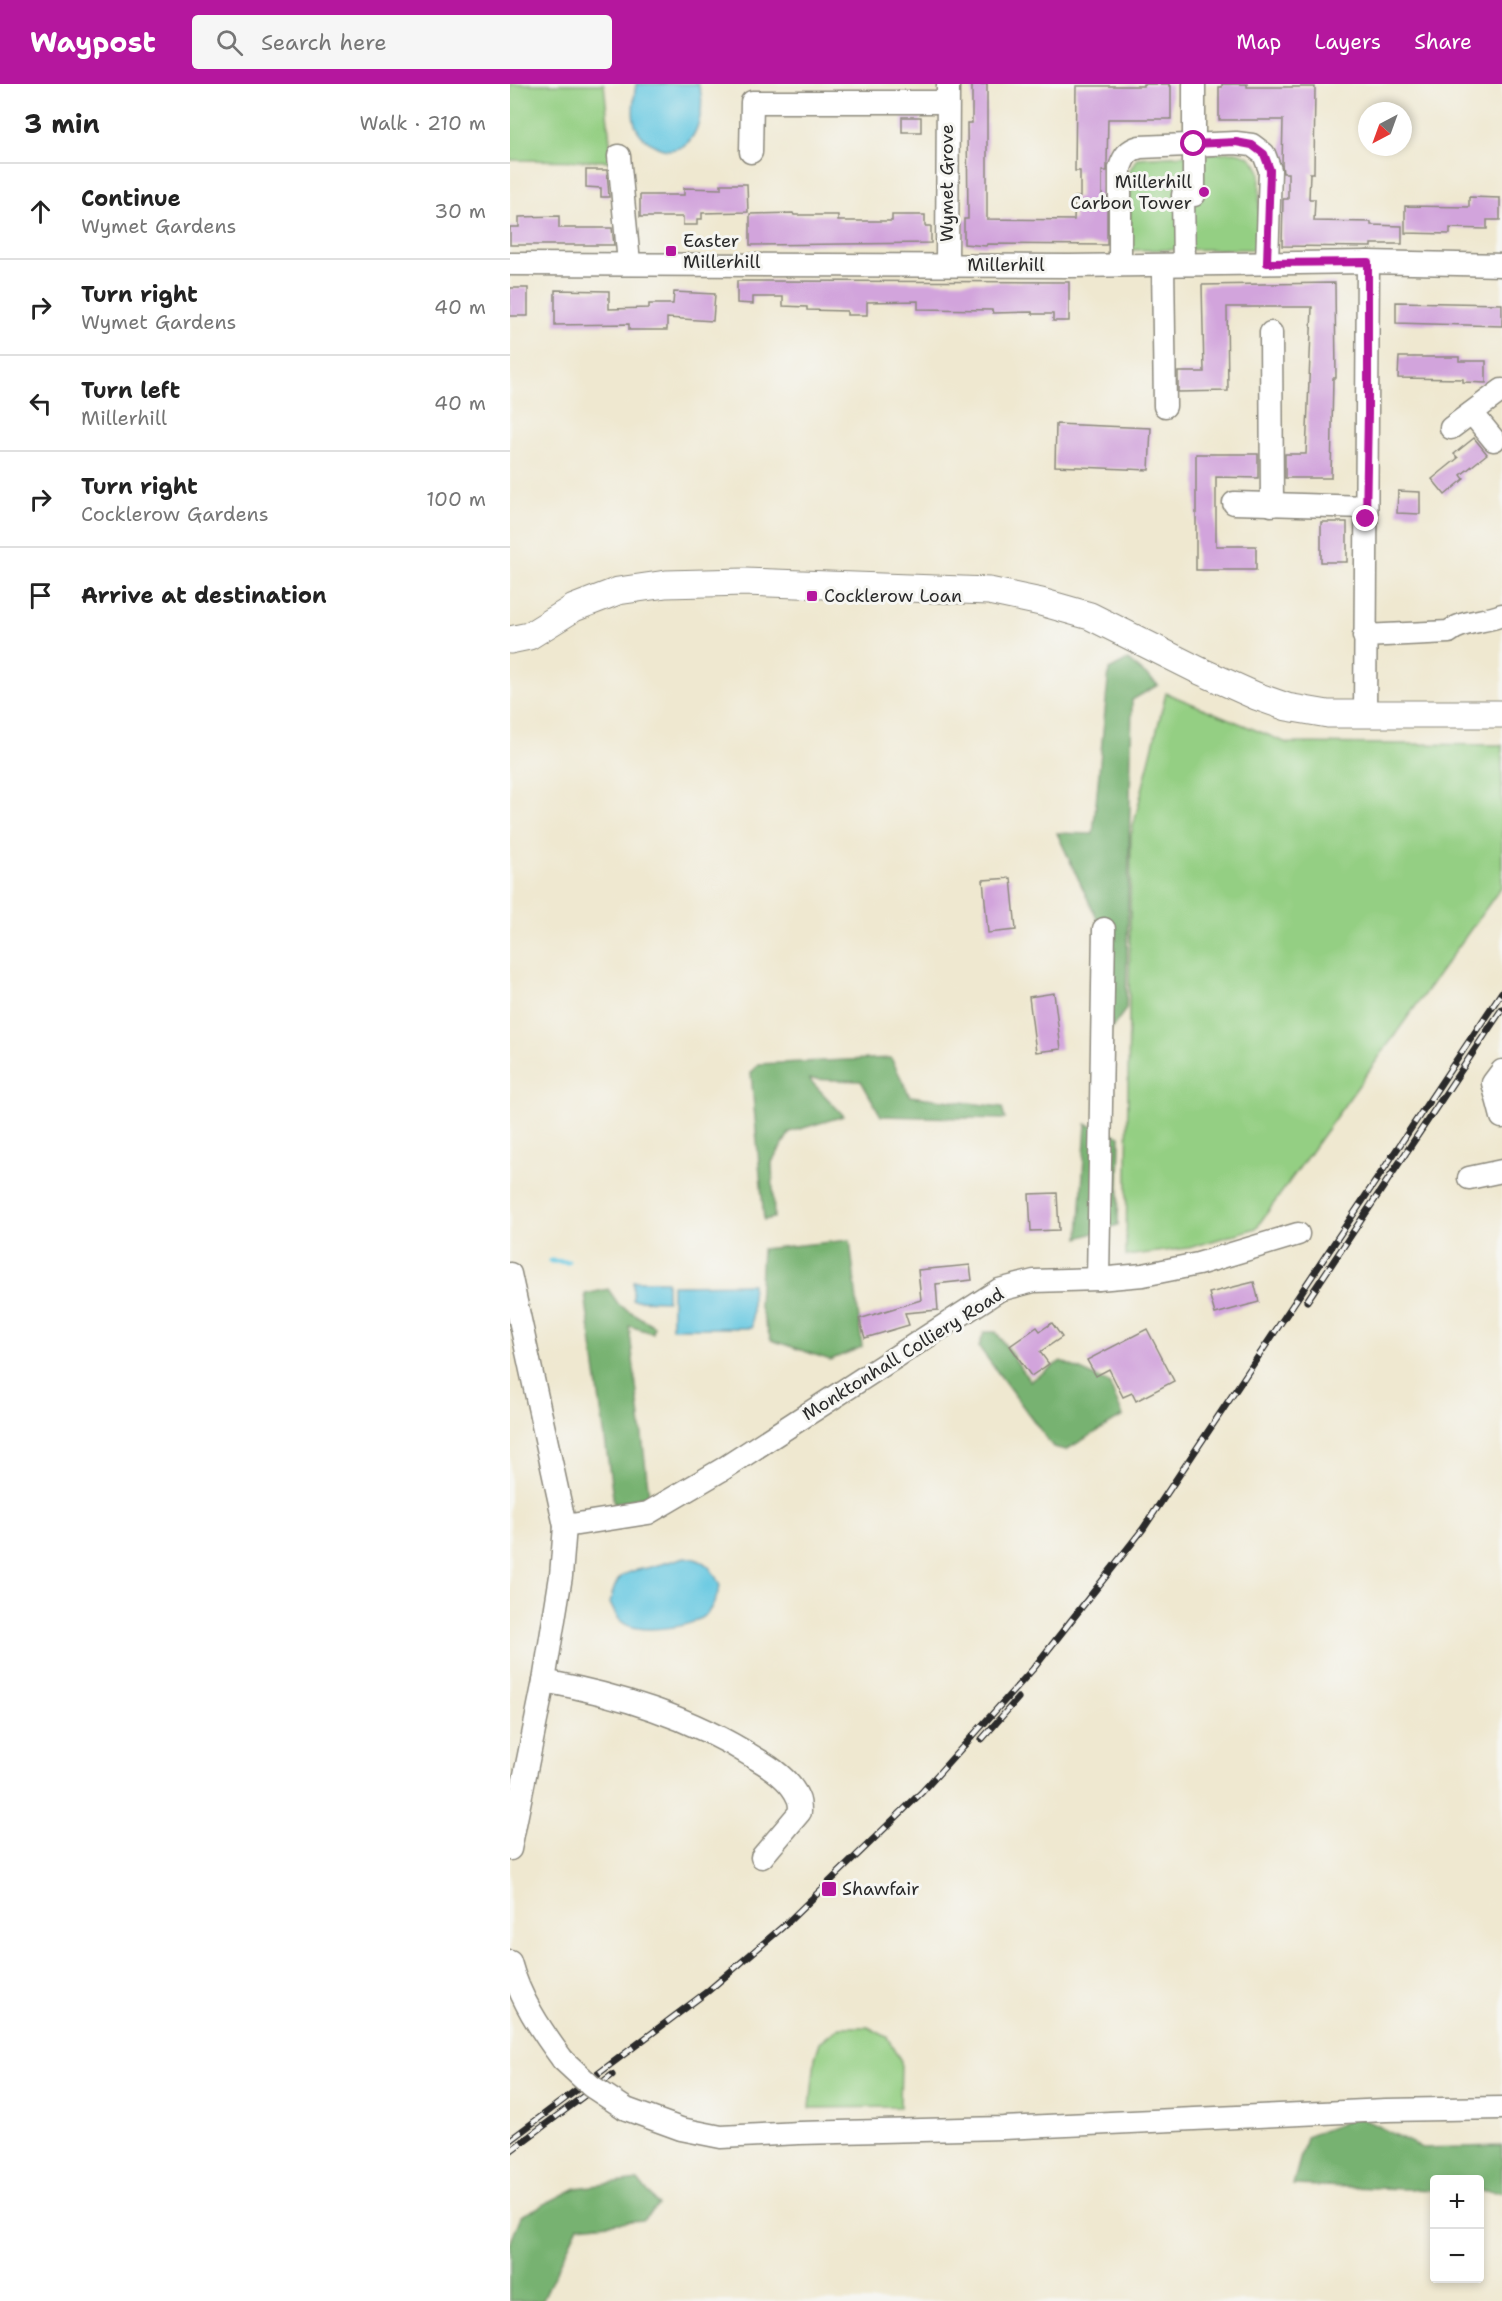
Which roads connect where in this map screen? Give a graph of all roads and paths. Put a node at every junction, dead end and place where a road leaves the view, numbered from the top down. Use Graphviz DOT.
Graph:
graph roads {
  1 [pos="1194,84"];
  2 [pos="947,93"];
  3 [pos="1194,144"];
  4 [pos="751,152"];
  5 [pos="619,156"];
  6 [pos="1368,262"];
  7 [pos="629,263"];
  8 [pos="1267,263"];
  9 [pos="510,264"];
  10 [pos="1173,264"];
  11 [pos="947,265"];
  12 [pos="1120,265"];
  13 [pos="1502,265"];
  14 [pos="1271,333"];
  15 [pos="1502,390"];
  16 [pos="1165,406"];
  17 [pos="1472,413"];
  18 [pos="1452,428"];
  19 [pos="1494,440"];
  20 [pos="1234,503"];
  21 [pos="1272,505"];
  22 [pos="1366,507"];
  23 [pos="1502,615"];
  24 [pos="1364,636"];
  25 [pos="510,640"];
  26 [pos="1502,714"];
  27 [pos="1365,716"];
  28 [pos="1104,928"];
  29 [pos="1502,1071"];
  30 [pos="1502,1117"];
  31 [pos="1502,1171"];
  32 [pos="1469,1178"];
  33 [pos="1298,1234"];
  34 [pos="510,1274"];
  35 [pos="1098,1279"];
  36 [pos="565,1527"];
  37 [pos="544,1681"];
  38 [pos="510,1849"];
  39 [pos="762,1857"];
  40 [pos="510,1962"];
  41 [pos="1502,2108"];
  1 -- 3 [label="street"];
  2 -- 4 [label="street, Wymet Grove"];
  2 -- 11 [label="street, Wymet Grove"];
  3 -- 8 [label="street"];
  3 -- 10 [label="street"];
  3 -- 12 [label="street"];
  5 -- 7 [label="street"];
  6 -- 8 [label="street, Millerhill"];
  6 -- 13 [label="street, Millerhill"];
  6 -- 22 [label="street"];
  7 -- 9 [label="street, Millerhill"];
  7 -- 11 [label="street, Millerhill"];
  8 -- 10 [label="street, Millerhill"];
  10 -- 12 [label="street, Millerhill"];
  10 -- 16 [label="street"];
  11 -- 12 [label="street, Millerhill"];
  14 -- 21 [label="street"];
  15 -- 17 [label="street"];
  17 -- 18 [label="street"];
  17 -- 19 [label="street"];
  20 -- 21 [label="street"];
  21 -- 22 [label="street"];
  22 -- 24 [label="street"];
  23 -- 24 [label="street"];
  24 -- 27 [label="street"];
  25 -- 27 [label="main road"];
  26 -- 27 [label="main road"];
  28 -- 35 [label="street"];
  29 -- 30 [label="street"];
  31 -- 32 [label="street"];
  33 -- 35 [label="street, Monktonhall Colliery Road"];
  34 -- 36 [label="street"];
  35 -- 36 [label="street, Monktonhall Colliery Road"];
  36 -- 37 [label="street"];
  37 -- 38 [label="street"];
  37 -- 39 [label="street"];
  40 -- 41 [label="street, bridge"];
}
